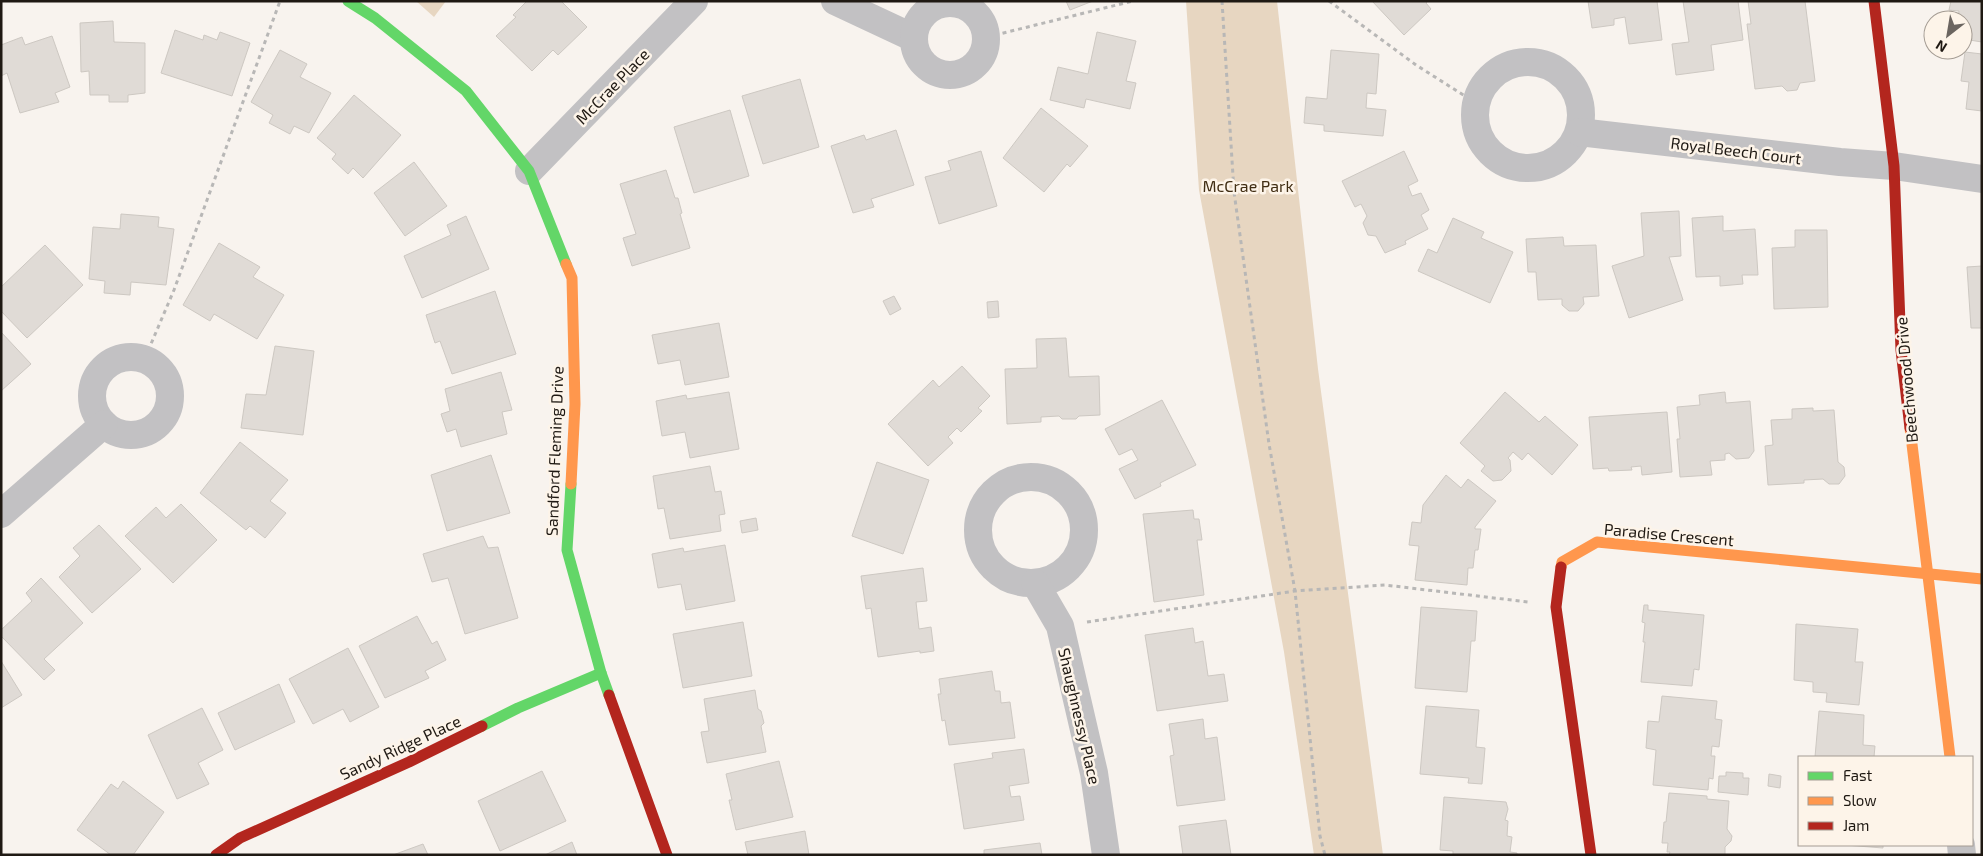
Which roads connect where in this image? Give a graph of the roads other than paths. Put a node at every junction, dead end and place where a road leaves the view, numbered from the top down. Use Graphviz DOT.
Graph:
graph roads {
  1 [pos="348,1"];
  2 [pos="694,1"];
  3 [pos="835,1"];
  4 [pos="1874,1"];
  5 [pos="914,38"];
  6 [pos="1579,132"];
  7 [pos="1894,166"];
  8 [pos="529,171"];
  9 [pos="1982,179"];
  10 [pos="104,424"];
  11 [pos="1,514"];
  12 [pos="1928,575"];
  13 [pos="1982,579"];
  14 [pos="1035,583"];
  15 [pos="601,673"];
  16 [pos="1950,756"];
  17 [pos="216,855"];
  18 [pos="667,855"];
  19 [pos="1106,855"];
  20 [pos="1591,855"];
  1 -- 8 [label="street, Sandford Fleming Drive"];
  2 -- 8 [label="street, McCrae Place"];
  3 -- 5 [label="street"];
  4 -- 7 [label="street, Beechwood Drive"];
  5 -- 5 [label="street"];
  6 -- 6 [label="street"];
  6 -- 7 [label="street, Royal Beech Court"];
  7 -- 9 [label="street, Royal Beech Court"];
  7 -- 12 [label="street, Beechwood Drive"];
  8 -- 15 [label="street, Sandford Fleming Drive"];
  10 -- 10 [label="street"];
  10 -- 11 [label="street"];
  12 -- 13 [label="street, Paradise Crescent"];
  12 -- 16 [label="street, Beechwood Drive"];
  12 -- 20 [label="street, Paradise Crescent"];
  14 -- 19 [label="street, Shaughnessy Place"];
  15 -- 17 [label="street, Sandy Ridge Place"];
  15 -- 18 [label="street, Sandford Fleming Drive"];
}
